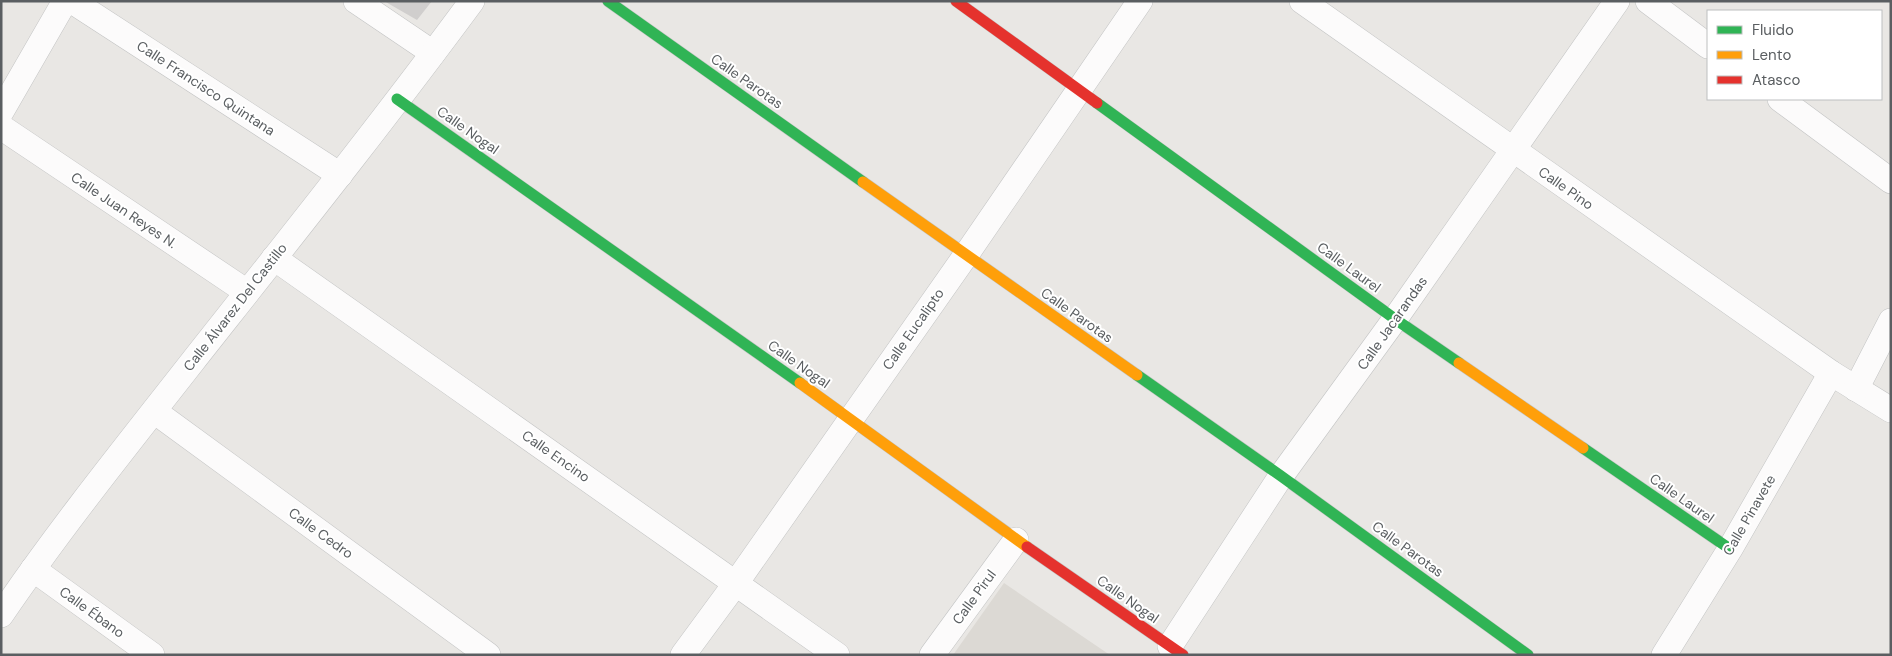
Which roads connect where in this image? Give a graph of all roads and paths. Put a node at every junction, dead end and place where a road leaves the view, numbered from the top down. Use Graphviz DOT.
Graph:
graph roads {
  1 [pos="65,1"];
  2 [pos="72,1"];
  3 [pos="356,1"];
  4 [pos="472,1"];
  5 [pos="608,1"];
  6 [pos="956,1"];
  7 [pos="1140,1"];
  8 [pos="1302,1"];
  9 [pos="1616,1"];
  10 [pos="1648,1"];
  11 [pos="1707,45"];
  12 [pos="433,53"];
  13 [pos="1079,90"];
  14 [pos="397,98"];
  15 [pos="1781,100"];
  16 [pos="1,112"];
  17 [pos="1,128"];
  18 [pos="1512,150"];
  19 [pos="340,175"];
  20 [pos="1891,181"];
  21 [pos="966,256"];
  22 [pos="274,258"];
  23 [pos="247,292"];
  24 [pos="1395,319"];
  25 [pos="1891,321"];
  26 [pos="1831,373"];
  27 [pos="1856,389"];
  28 [pos="1891,410"];
  29 [pos="154,411"];
  30 [pos="850,418"];
  31 [pos="1281,476"];
  32 [pos="1016,540"];
  33 [pos="1730,549"];
  34 [pos="33,569"];
  35 [pos="736,583"];
  36 [pos="1,615"];
  37 [pos="1176,651"];
  38 [pos="152,655"];
  39 [pos="488,655"];
  40 [pos="683,655"];
  41 [pos="837,655"];
  42 [pos="932,655"];
  43 [pos="1528,655"];
  44 [pos="1664,655"];
  1 -- 16 [label="street"];
  2 -- 19 [label="street, Calle Francisco Quintana"];
  3 -- 12 [label="street"];
  4 -- 12 [label="street, Calle Álvarez Del Castillo"];
  5 -- 21 [label="street, Calle Parotas"];
  6 -- 13 [label="street, Calle Laurel"];
  7 -- 13 [label="street, Calle Eucalipto"];
  8 -- 18 [label="street, Calle Pino"];
  9 -- 18 [label="street, Calle Jacarandas"];
  10 -- 11 [label="street"];
  12 -- 14 [label="street, Calle Álvarez Del Castillo"];
  13 -- 21 [label="street, Calle Eucalipto"];
  13 -- 24 [label="street, Calle Laurel"];
  14 -- 19 [label="street, Calle Álvarez Del Castillo"];
  14 -- 30 [label="street, Calle Nogal"];
  15 -- 20 [label="street"];
  17 -- 23 [label="street, Calle Juan Reyes N."];
  18 -- 24 [label="street, Calle Jacarandas"];
  18 -- 26 [label="street, Calle Pino"];
  19 -- 22 [label="street, Calle Álvarez Del Castillo"];
  21 -- 30 [label="street, Calle Eucalipto"];
  21 -- 31 [label="street, Calle Parotas"];
  22 -- 23 [label="street, Calle Álvarez Del Castillo"];
  22 -- 35 [label="street, Calle Encino"];
  23 -- 29 [label="street, Calle Álvarez Del Castillo"];
  24 -- 31 [label="street, Calle Jacarandas"];
  24 -- 33 [label="street, Calle Laurel"];
  25 -- 27 [label="street"];
  26 -- 27 [label="street, Calle Pino"];
  26 -- 33 [label="street, Calle Pinavete"];
  27 -- 28 [label="street, Calle Pino"];
  29 -- 34 [label="street, Calle Álvarez Del Castillo"];
  29 -- 39 [label="street, Calle Cedro"];
  30 -- 32 [label="street, Calle Nogal"];
  30 -- 35 [label="street, Calle Eucalipto"];
  31 -- 37 [label="street, Calle Jacarandas"];
  31 -- 43 [label="street, Calle Parotas"];
  32 -- 37 [label="street, Calle Nogal"];
  32 -- 42 [label="street, Calle Pirul"];
  33 -- 44 [label="street, Calle Pinavete"];
  34 -- 36 [label="street, Calle Álvarez Del Castillo"];
  34 -- 38 [label="street, Calle Ébano"];
  35 -- 40 [label="street, Calle Eucalipto"];
  35 -- 41 [label="street, Calle Encino"];
}
